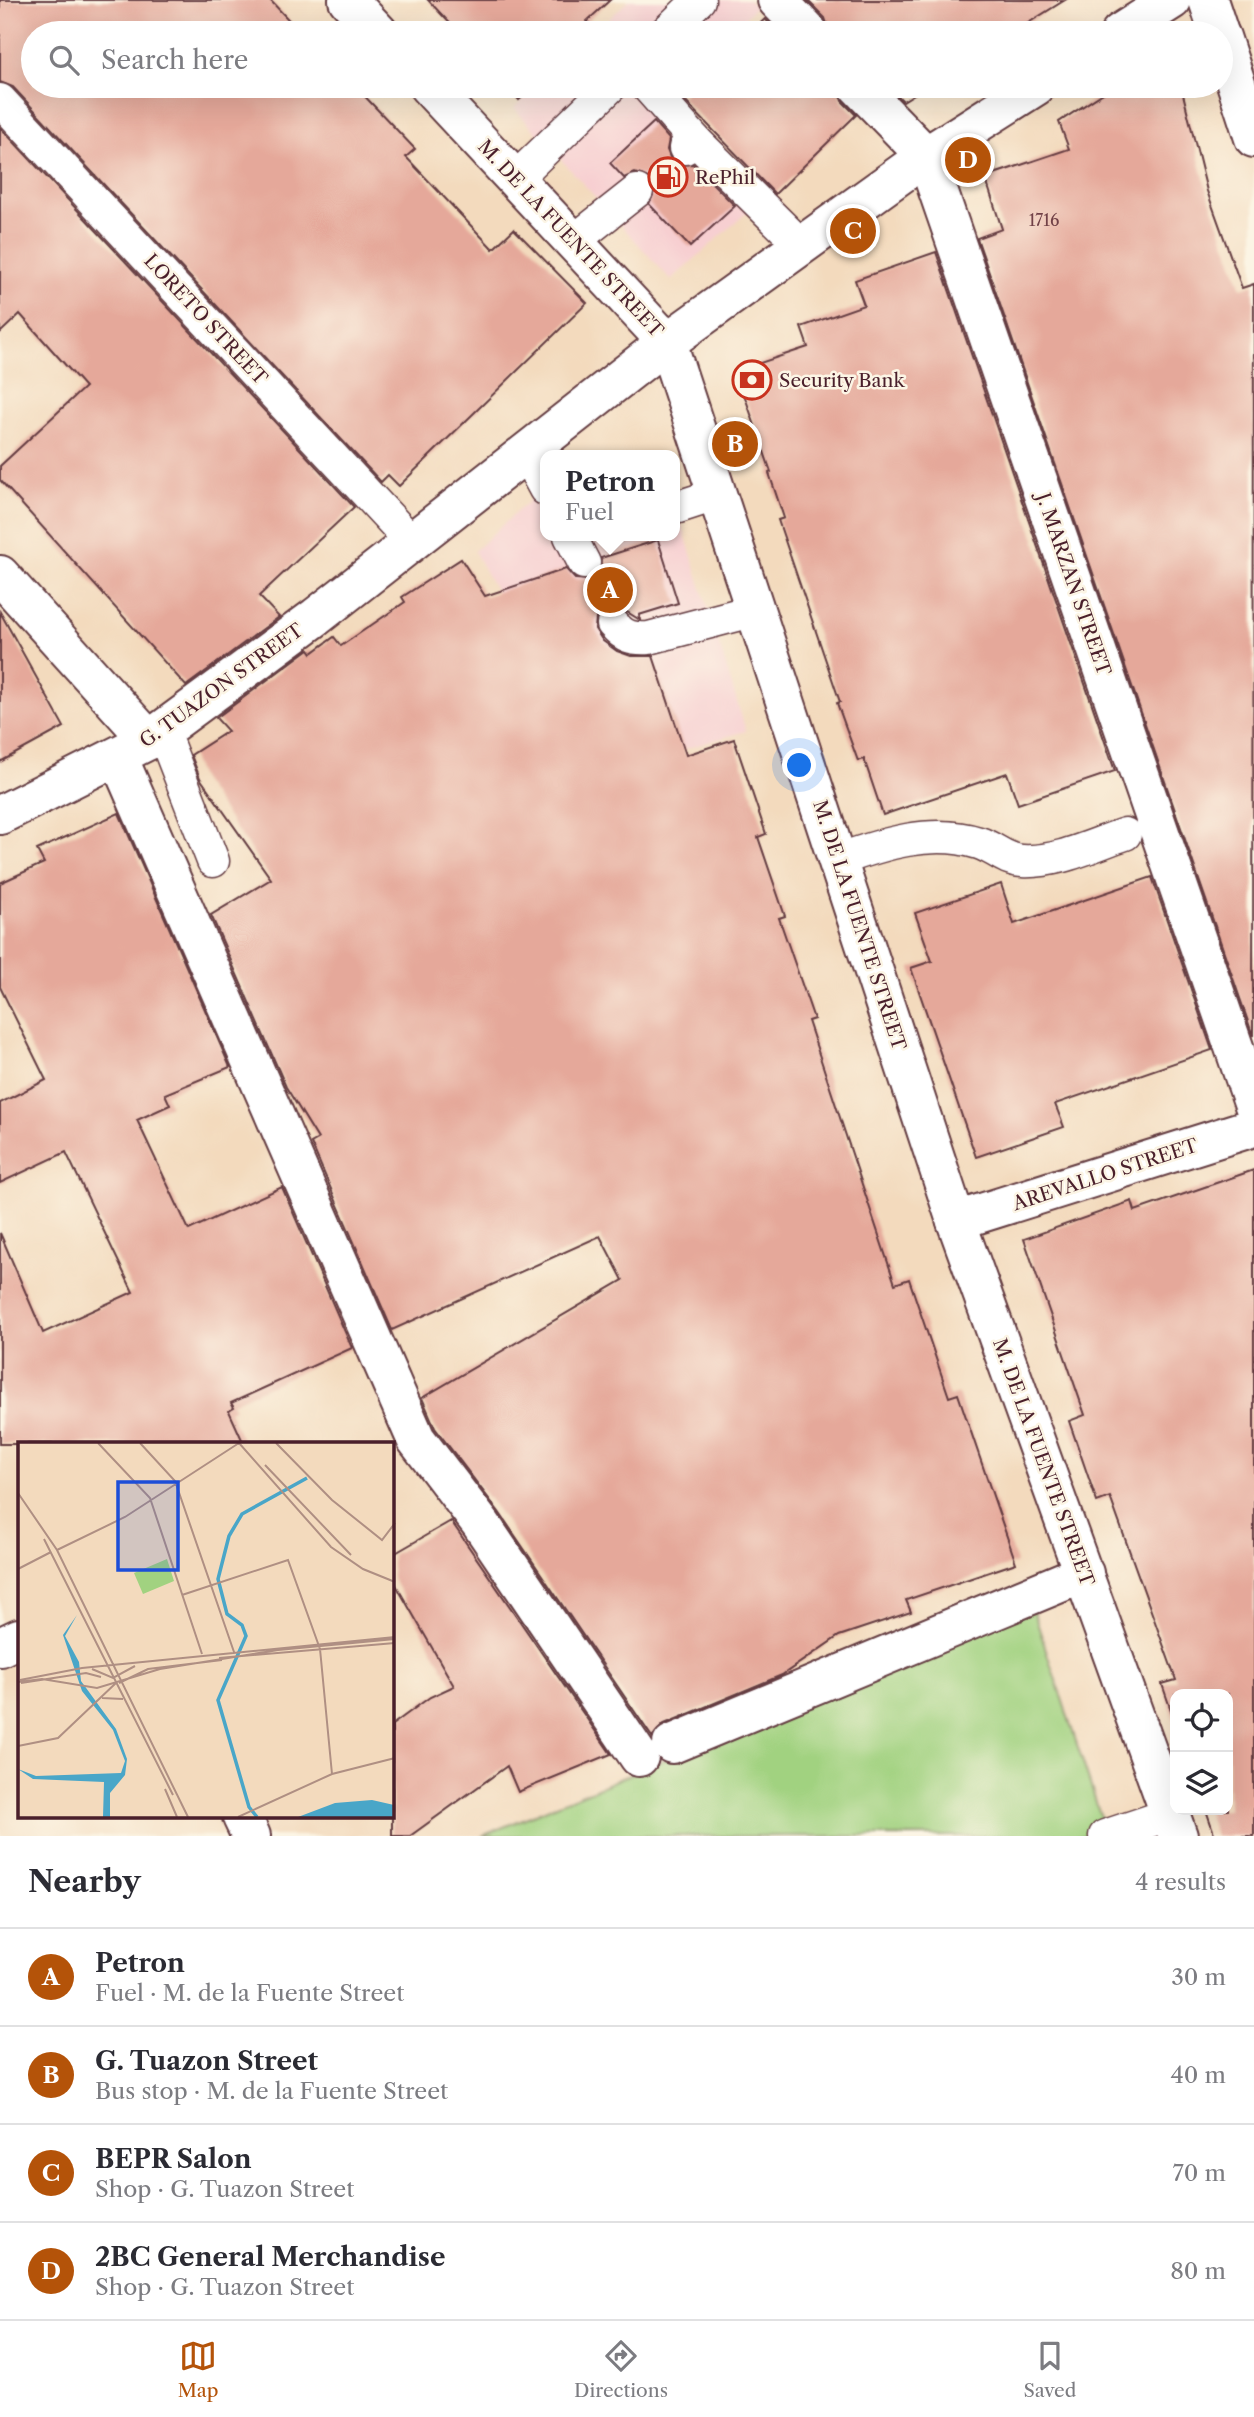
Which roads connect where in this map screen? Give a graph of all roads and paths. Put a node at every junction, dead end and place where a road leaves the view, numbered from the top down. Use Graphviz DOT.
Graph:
graph roads {
  1 [pos="348,0"];
  2 [pos="699,0"];
  3 [pos="778,0"];
  4 [pos="1172,0"];
  5 [pos="1208,0"];
  6 [pos="368,21"];
  7 [pos="677,21"];
  8 [pos="798,21"];
  9 [pos="1138,21"];
  10 [pos="1215,21"];
  11 [pos="1233,74"];
  12 [pos="439,98"];
  13 [pos="599,98"];
  14 [pos="656,98"];
  15 [pos="870,98"];
  16 [pos="1017,98"];
  17 [pos="0,100"];
  18 [pos="1254,138"];
  19 [pos="926,156"];
  20 [pos="516,178"];
  21 [pos="637,191"];
  22 [pos="575,240"];
  23 [pos="801,245"];
  24 [pos="667,342"];
  25 [pos="526,452"];
  26 [pos="540,479"];
  27 [pos="718,494"];
  28 [pos="680,506"];
  29 [pos="411,541"];
  30 [pos="0,575"];
  31 [pos="756,610"];
  32 [pos="613,624"];
  33 [pos="143,742"];
  34 [pos="0,815"];
  35 [pos="1125,834"];
  36 [pos="838,860"];
  37 [pos="213,861"];
  38 [pos="1254,1105"];
  39 [pos="1254,1127"];
  40 [pos="956,1221"];
  41 [pos="404,1445"];
  42 [pos="1084,1573"];
  43 [pos="18,1638"];
  44 [pos="0,1647"];
  45 [pos="242,1818"];
  46 [pos="1174,1825"];
  47 [pos="251,1836"];
  48 [pos="1105,1836"];
  1 -- 6 [label="street"];
  2 -- 7 [label="lane"];
  3 -- 8 [label="street"];
  4 -- 9 [label="street"];
  5 -- 10 [label="street"];
  11 -- 18 [label="street"];
  12 -- 20 [label="street, M. DE LA FUENTE STREET"];
  13 -- 20 [label="lane"];
  14 -- 23 [label="lane"];
  15 -- 19 [label="street, J. MARZAN STREET"];
  16 -- 19 [label="street, G. TUAZON STREET"];
  17 -- 29 [label="lane, LORETO STREET"];
  19 -- 23 [label="street, G. TUAZON STREET"];
  19 -- 38 [label="street, J. MARZAN STREET"];
  20 -- 22 [label="street, M. DE LA FUENTE STREET"];
  21 -- 22 [label="lane"];
  22 -- 24 [label="street, M. DE LA FUENTE STREET"];
  23 -- 24 [label="street, G. TUAZON STREET"];
  24 -- 25 [label="street, G. TUAZON STREET"];
  24 -- 27 [label="street, M. DE LA FUENTE STREET"];
  25 -- 26 [label="lane"];
  25 -- 29 [label="street, G. TUAZON STREET"];
  27 -- 28 [label="lane"];
  27 -- 31 [label="street, M. DE LA FUENTE STREET"];
  29 -- 33 [label="street, G. TUAZON STREET"];
  30 -- 33 [label="street"];
  31 -- 32 [label="lane"];
  31 -- 36 [label="street, M. DE LA FUENTE STREET"];
  33 -- 34 [label="street, G. TUAZON STREET"];
  33 -- 37 [label="lane"];
  33 -- 41 [label="street"];
  35 -- 36 [label="lane"];
  36 -- 40 [label="street, M. DE LA FUENTE STREET"];
  39 -- 40 [label="street, AREVALLO STREET"];
  40 -- 42 [label="street, M. DE LA FUENTE STREET"];
  41 -- 42 [label="street"];
  42 -- 46 [label="street, M. DE LA FUENTE STREET"];
  43 -- 44 [label="street"];
  45 -- 47 [label="street"];
  46 -- 48 [label="lane"];
}
